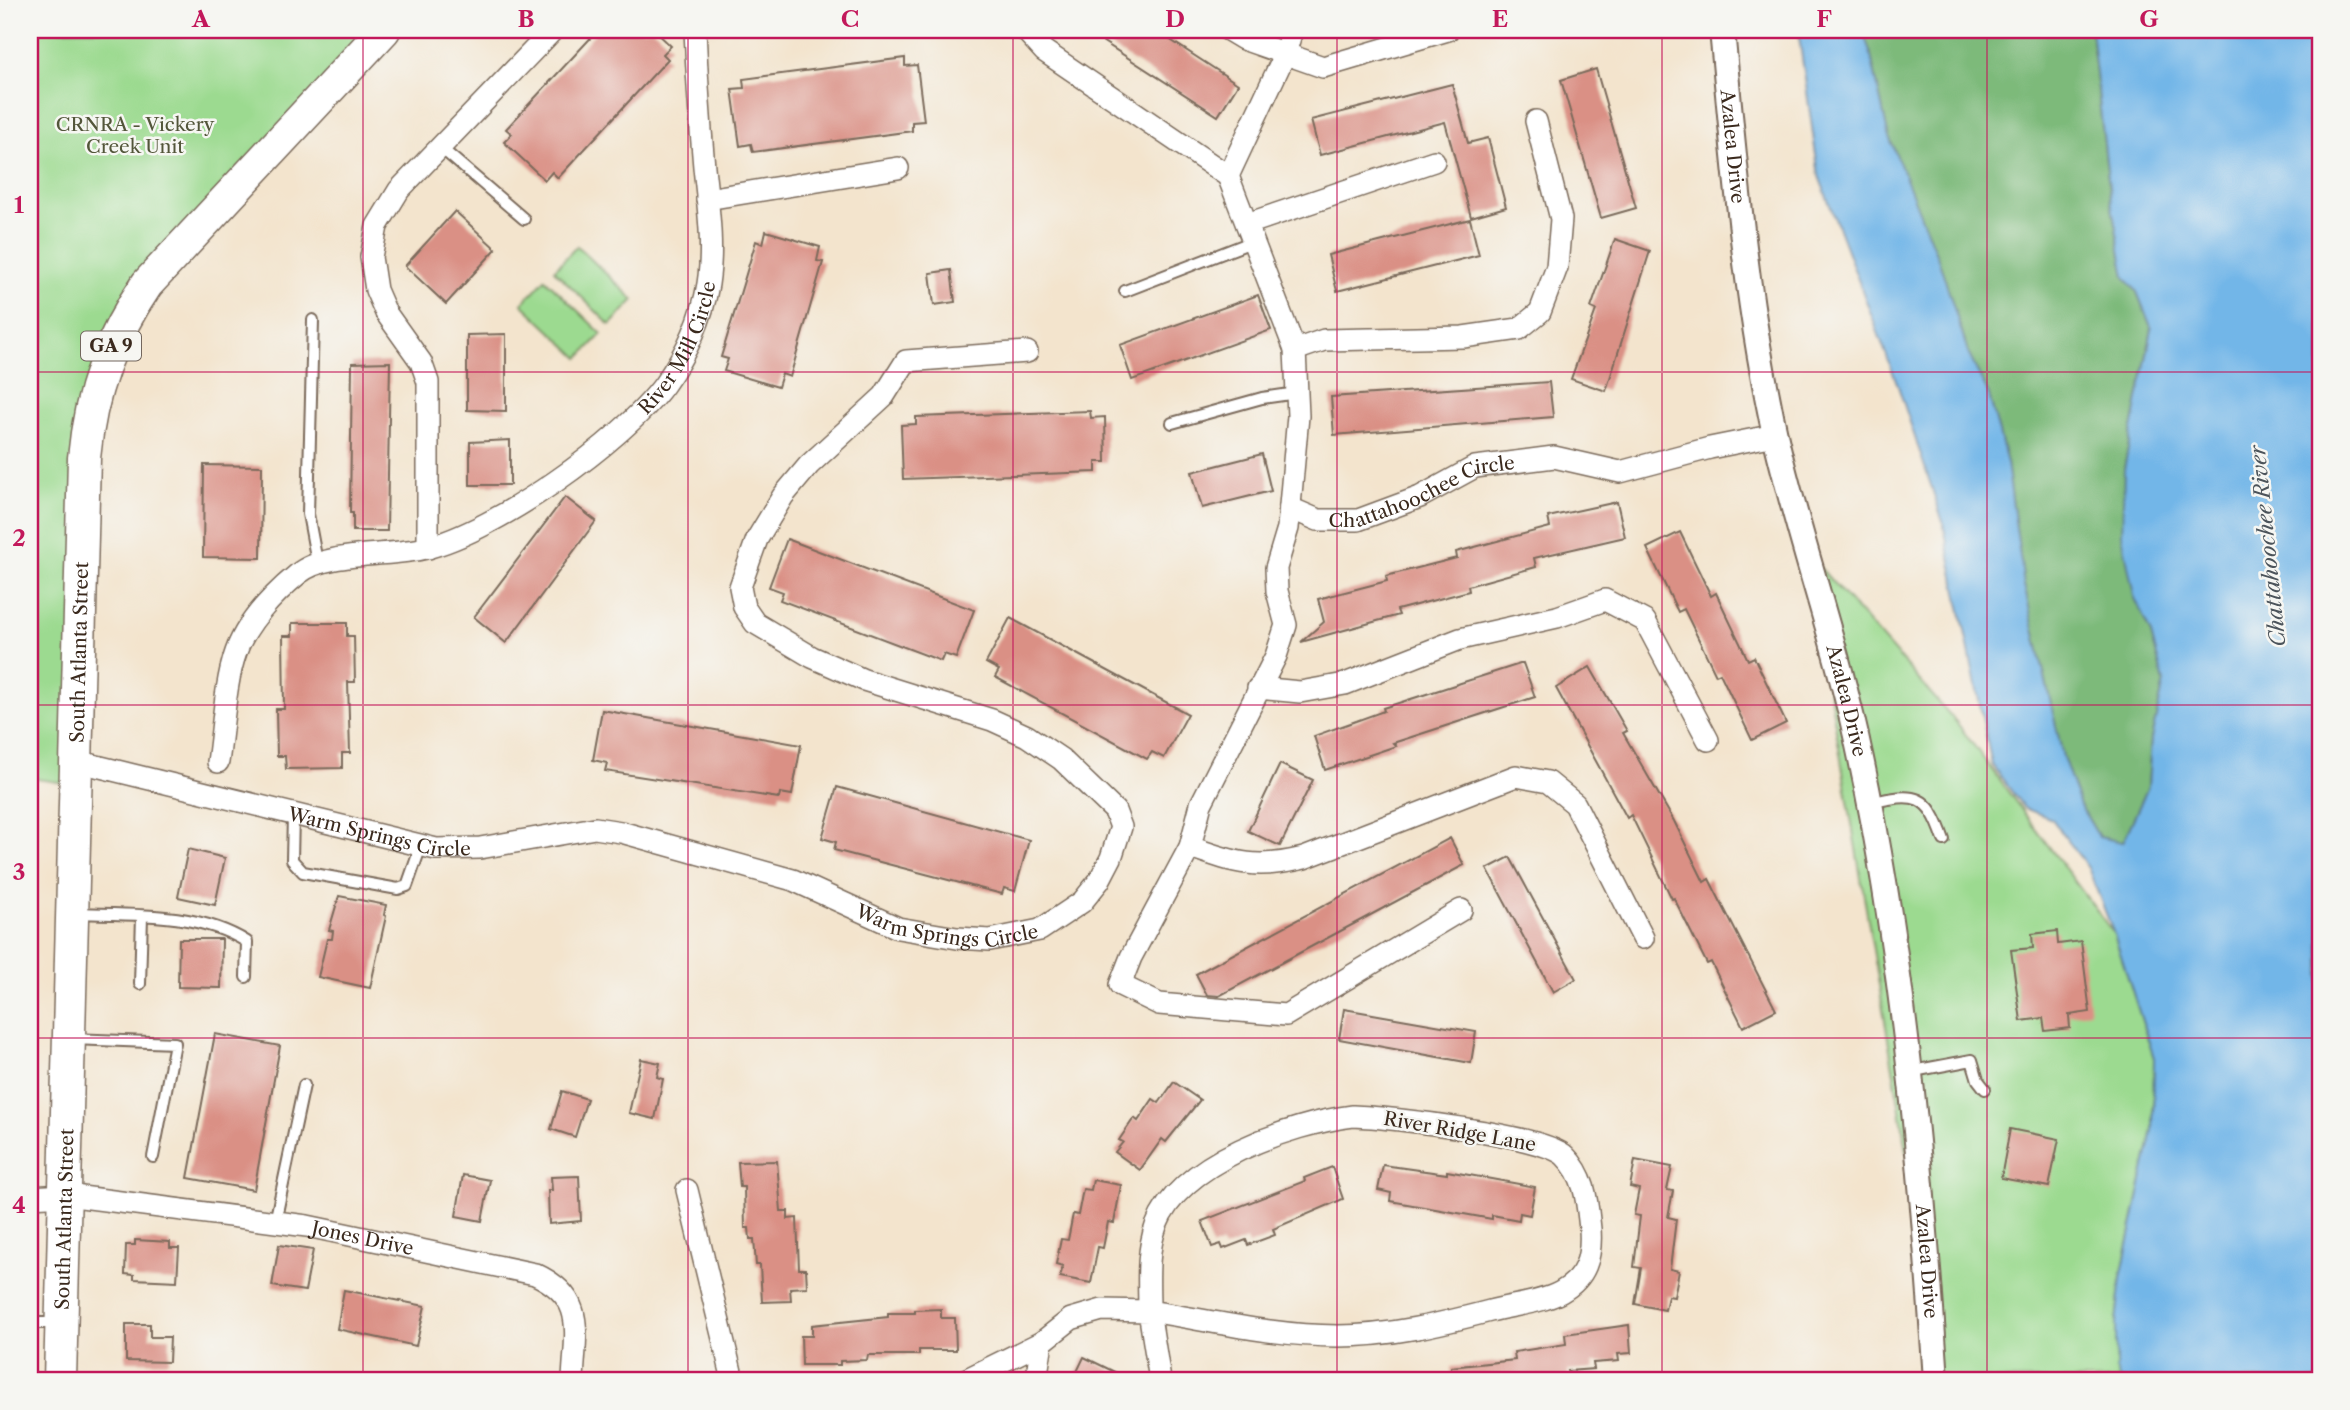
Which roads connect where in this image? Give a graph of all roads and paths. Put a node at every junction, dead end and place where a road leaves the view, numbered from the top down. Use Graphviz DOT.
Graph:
graph roads {
  1 [pos="384,30"];
  2 [pos="553,30"];
  3 [pos="695,30"];
  4 [pos="1025,30"];
  5 [pos="1228,30"];
  6 [pos="1292,30"];
  7 [pos="1448,30"];
  8 [pos="1721,30"];
  9 [pos="1285,54"];
  10 [pos="1536,121"];
  11 [pos="440,147"];
  12 [pos="1434,161"];
  13 [pos="898,168"];
  14 [pos="1228,176"];
  15 [pos="707,199"];
  16 [pos="524,219"];
  17 [pos="1251,233"];
  18 [pos="1125,291"];
  19 [pos="313,320"];
  20 [pos="1295,350"];
  21 [pos="1027,352"];
  22 [pos="1297,393"];
  23 [pos="1172,423"];
  24 [pos="1775,435"];
  25 [pos="1290,508"];
  26 [pos="428,548"];
  27 [pos="317,562"];
  28 [pos="1258,688"];
  29 [pos="1708,740"];
  30 [pos="76,761"];
  31 [pos="218,762"];
  32 [pos="1870,803"];
  33 [pos="293,816"];
  34 [pos="1944,840"];
  35 [pos="421,846"];
  36 [pos="1191,847"];
  37 [pos="1461,910"];
  38 [pos="72,913"];
  39 [pos="142,916"];
  40 [pos="1643,938"];
  41 [pos="246,977"];
  42 [pos="140,984"];
  43 [pos="69,1039"];
  44 [pos="1908,1072"];
  45 [pos="304,1085"];
  46 [pos="1985,1089"];
  47 [pos="153,1157"];
  48 [pos="687,1190"];
  49 [pos="65,1195"];
  50 [pos="30,1197"];
  51 [pos="275,1222"];
  52 [pos="1149,1311"];
  53 [pos="62,1322"];
  54 [pos="30,1323"];
  55 [pos="1042,1342"];
  56 [pos="731,1375"];
  57 [pos="60,1380"];
  58 [pos="573,1380"];
  59 [pos="965,1380"];
  60 [pos="1036,1380"];
  61 [pos="1160,1380"];
  62 [pos="1936,1380"];
  1 -- 30 [label="main road, South Atlanta Street / GA 9"];
  2 -- 11 [label="street"];
  3 -- 15 [label="street, River Mill Circle"];
  4 -- 14 [label="street"];
  5 -- 9 [label="street"];
  6 -- 9 [label="street"];
  7 -- 9 [label="street"];
  8 -- 24 [label="street, Azalea Drive"];
  9 -- 14 [label="street"];
  10 -- 20 [label="street"];
  11 -- 16 [label="lane"];
  11 -- 26 [label="street"];
  12 -- 17 [label="street"];
  13 -- 15 [label="street"];
  14 -- 17 [label="street"];
  15 -- 26 [label="street, River Mill Circle"];
  17 -- 18 [label="lane"];
  17 -- 20 [label="street"];
  19 -- 27 [label="lane"];
  20 -- 22 [label="street"];
  21 -- 35 [label="street, Warm Springs Circle"];
  22 -- 23 [label="lane"];
  22 -- 25 [label="street"];
  24 -- 25 [label="street, Chattahoochee Circle"];
  24 -- 32 [label="street, Azalea Drive"];
  25 -- 28 [label="street"];
  26 -- 27 [label="street, River Mill Circle"];
  27 -- 31 [label="street"];
  28 -- 29 [label="street"];
  28 -- 36 [label="street"];
  30 -- 33 [label="street, Warm Springs Circle"];
  30 -- 38 [label="main road, South Atlanta Street / GA 9"];
  32 -- 34 [label="lane"];
  32 -- 44 [label="street, Azalea Drive"];
  33 -- 35 [label="street, Warm Springs Circle"];
  33 -- 35 [label="lane"];
  36 -- 37 [label="street"];
  36 -- 40 [label="street"];
  38 -- 39 [label="lane"];
  38 -- 43 [label="main road, South Atlanta Street / GA 9"];
  39 -- 41 [label="lane"];
  39 -- 42 [label="lane"];
  43 -- 47 [label="lane"];
  43 -- 49 [label="main road, South Atlanta Street / GA 9"];
  44 -- 46 [label="lane"];
  44 -- 62 [label="street, Azalea Drive"];
  45 -- 51 [label="lane"];
  48 -- 56 [label="street"];
  49 -- 50 [label="street, Jones Drive"];
  49 -- 51 [label="street, Jones Drive"];
  49 -- 53 [label="main road, South Atlanta Street / GA 9"];
  51 -- 58 [label="street, Jones Drive"];
  52 -- 52 [label="street, River Ridge Lane"];
  52 -- 55 [label="street, River Ridge Lane"];
  52 -- 61 [label="street"];
  53 -- 54 [label="lane"];
  53 -- 57 [label="main road, South Atlanta Street / GA 9"];
  55 -- 59 [label="street, River Ridge Lane"];
  55 -- 60 [label="street"];
}
